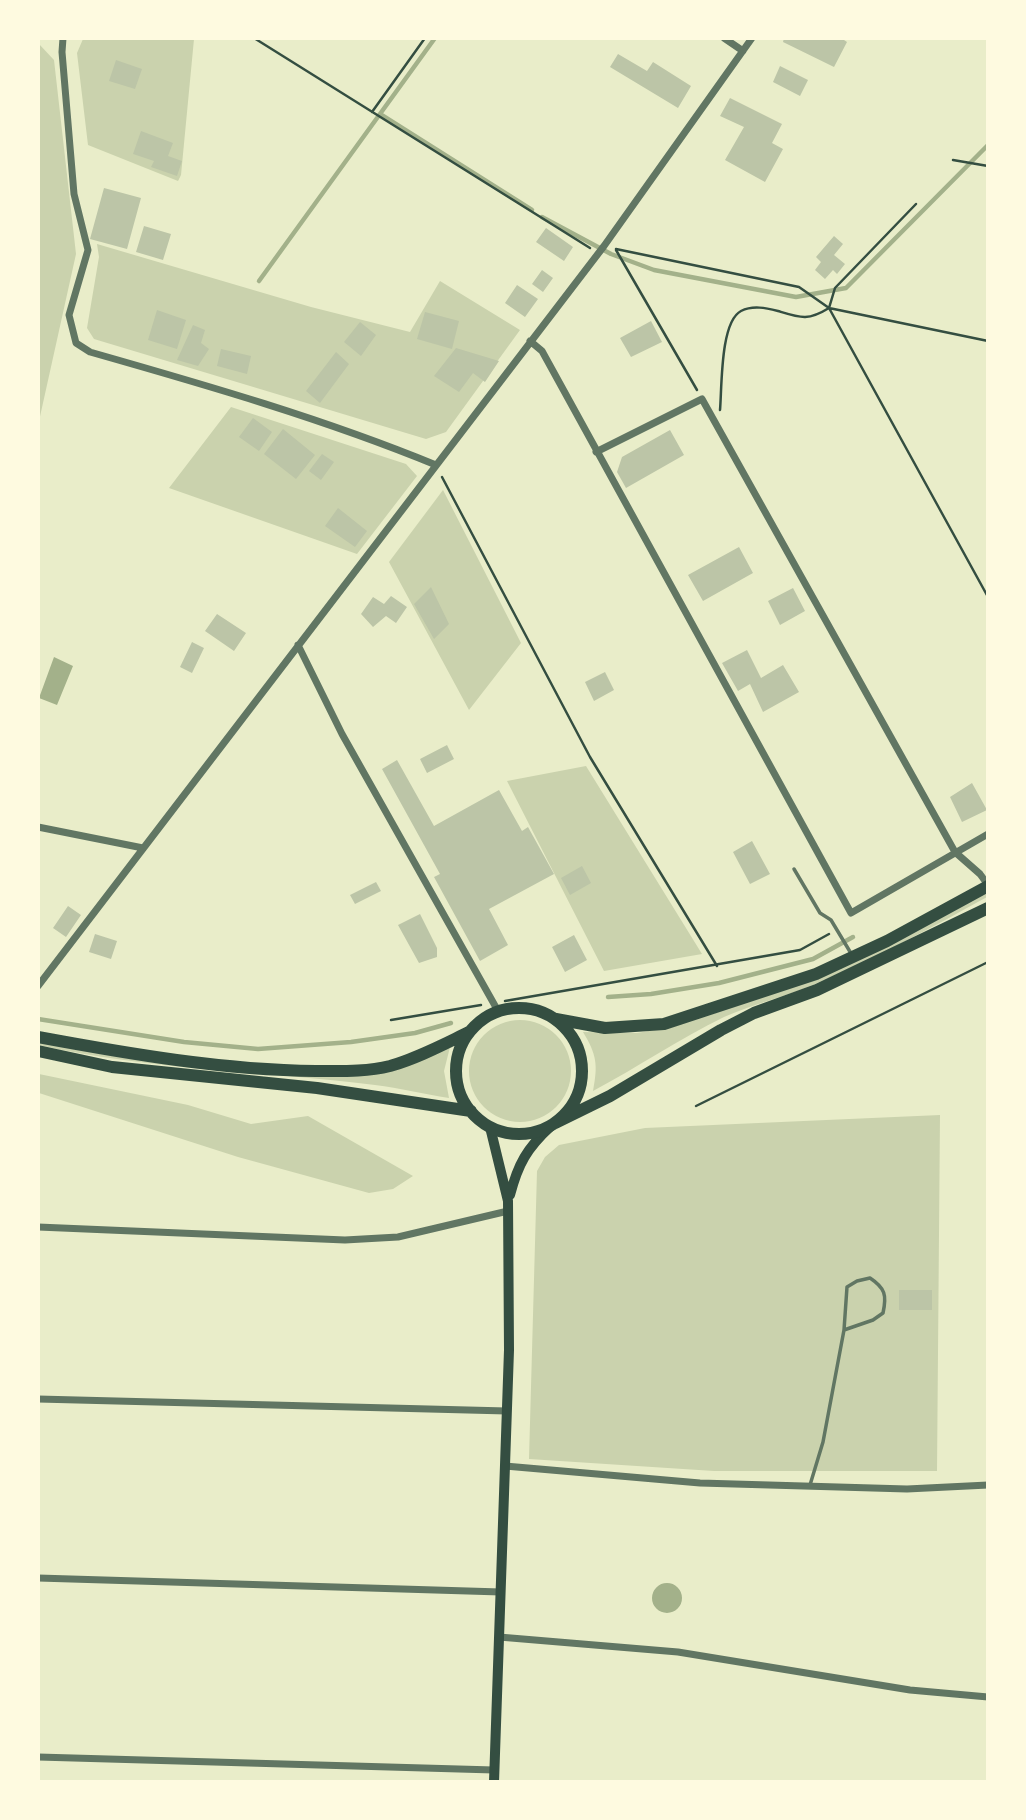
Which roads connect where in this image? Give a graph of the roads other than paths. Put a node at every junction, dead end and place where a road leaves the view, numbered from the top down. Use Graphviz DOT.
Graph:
graph roads {
  1 [pos="63,38"];
  2 [pos="724,38"];
  3 [pos="752,38"];
  4 [pos="743,51"];
  5 [pos="530,341"];
  6 [pos="596,452"];
  7 [pos="436,465"];
  8 [pos="298,645"];
  9 [pos="38,827"];
  10 [pos="988,834"];
  11 [pos="144,848"];
  12 [pos="955,852"];
  13 [pos="794,869"];
  14 [pos="988,885"];
  15 [pos="988,908"];
  16 [pos="853,957"];
  17 [pos="38,986"];
  18 [pos="499,1006"];
  19 [pos="556,1019"];
  20 [pos="469,1032"];
  21 [pos="38,1037"];
  22 [pos="38,1051"];
  23 [pos="471,1111"];
  24 [pos="553,1125"];
  25 [pos="490,1127"];
  26 [pos="509,1206"];
  27 [pos="38,1227"];
  28 [pos="844,1331"];
  29 [pos="38,1399"];
  30 [pos="507,1410"];
  31 [pos="505,1466"];
  32 [pos="810,1485"];
  33 [pos="988,1485"];
  34 [pos="38,1578"];
  35 [pos="501,1592"];
  36 [pos="499,1637"];
  37 [pos="988,1697"];
  38 [pos="38,1757"];
  39 [pos="494,1776"];
  1 -- 7 [label="street"];
  2 -- 4 [label="street"];
  3 -- 4 [label="street"];
  4 -- 5 [label="street"];
  5 -- 6 [label="street"];
  5 -- 7 [label="street"];
  6 -- 12 [label="street"];
  6 -- 12 [label="street"];
  7 -- 8 [label="street"];
  8 -- 11 [label="street"];
  8 -- 18 [label="street"];
  9 -- 11 [label="street"];
  10 -- 12 [label="street"];
  11 -- 17 [label="street"];
  12 -- 14 [label="street"];
  13 -- 16 [label="lane"];
  14 -- 16 [label="main road"];
  15 -- 24 [label="main road"];
  16 -- 19 [label="main road"];
  18 -- 19 [label="main road"];
  18 -- 20 [label="main road"];
  19 -- 24 [label="main road"];
  20 -- 21 [label="main road"];
  20 -- 23 [label="main road"];
  22 -- 23 [label="main road"];
  23 -- 25 [label="main road"];
  24 -- 25 [label="main road"];
  24 -- 26 [label="main road"];
  25 -- 26 [label="main road"];
  26 -- 27 [label="street"];
  26 -- 30 [label="main road"];
  28 -- 28 [label="lane"];
  28 -- 32 [label="lane"];
  29 -- 30 [label="street"];
  30 -- 31 [label="main road"];
  31 -- 32 [label="street"];
  31 -- 35 [label="main road"];
  32 -- 33 [label="street"];
  34 -- 35 [label="street"];
  35 -- 36 [label="main road"];
  36 -- 37 [label="street"];
  36 -- 39 [label="main road"];
  38 -- 39 [label="street"];
}
